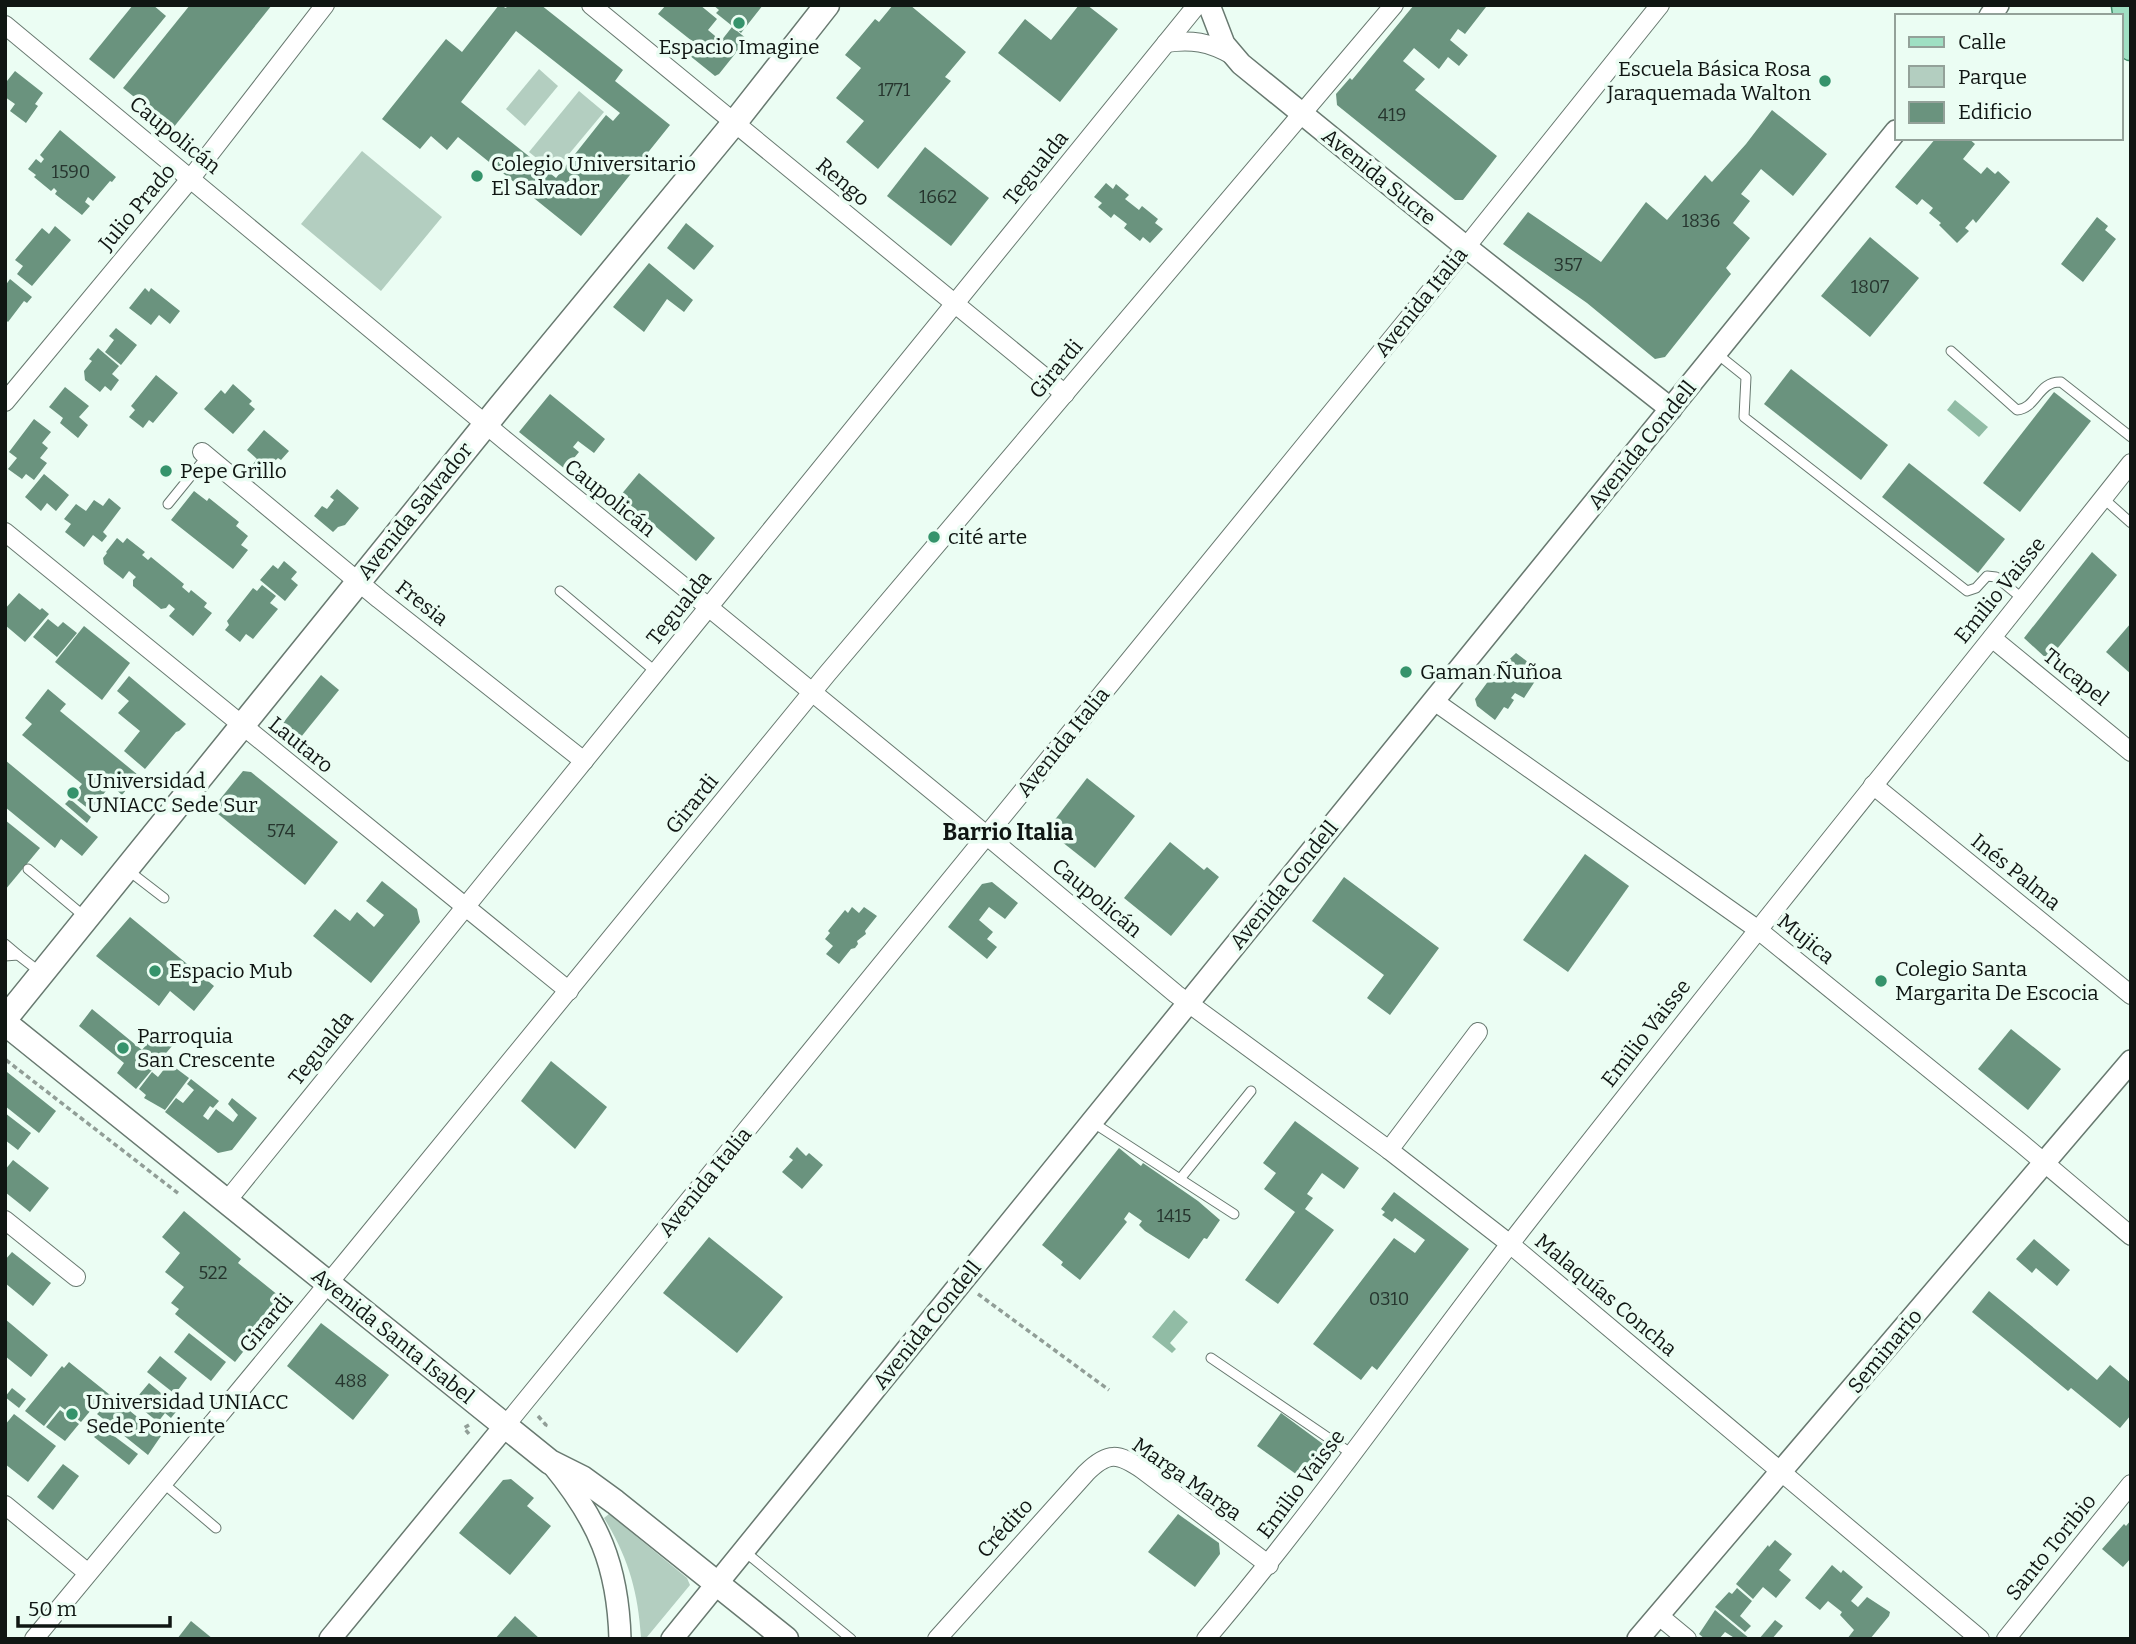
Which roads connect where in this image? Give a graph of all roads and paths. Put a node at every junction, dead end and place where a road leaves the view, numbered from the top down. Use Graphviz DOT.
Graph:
graph roads {
  1 [pos="326,5"];
  2 [pos="592,5"];
  3 [pos="827,5"];
  4 [pos="1196,5"];
  5 [pos="1209,5"];
  6 [pos="1394,5"];
  7 [pos="1660,5"];
  8 [pos="2125,5"];
  9 [pos="5,25"];
  10 [pos="1166,43"];
  11 [pos="2131,47"];
  12 [pos="1232,55"];
  13 [pos="1301,114"];
  14 [pos="735,122"];
  15 [pos="1895,132"];
  16 [pos="191,178"];
  17 [pos="1466,247"];
  18 [pos="954,305"];
  19 [pos="1951,351"];
  20 [pos="1716,353"];
  21 [pos="1065,394"];
  22 [pos="5,402"];
  23 [pos="1671,409"];
  24 [pos="486,424"];
  25 [pos="2131,437"];
  26 [pos="204,454"];
  27 [pos="2131,463"];
  28 [pos="2103,498"];
  29 [pos="167,504"];
  30 [pos="2131,523"];
  31 [pos="5,532"];
  32 [pos="358,581"];
  33 [pos="560,591"];
  34 [pos="2023,599"];
  35 [pos="709,608"];
  36 [pos="1992,638"];
  37 [pos="656,672"];
  38 [pos="812,692"];
  39 [pos="1434,701"];
  40 [pos="241,726"];
  41 [pos="2131,752"];
  42 [pos="584,761"];
  43 [pos="1873,785"];
  44 [pos="987,836"];
  45 [pos="28,869"];
  46 [pos="126,869"];
  47 [pos="164,898"];
  48 [pos="465,907"];
  49 [pos="86,918"];
  50 [pos="1757,929"];
  51 [pos="5,944"];
  52 [pos="18,955"];
  53 [pos="5,956"];
  54 [pos="42,973"];
  55 [pos="569,991"];
  56 [pos="2131,995"];
  57 [pos="1188,1004"];
  58 [pos="5,1021"];
  59 [pos="1478,1032"];
  60 [pos="6,1060"];
  61 [pos="2131,1062"];
  62 [pos="1251,1091"];
  63 [pos="1092,1122"];
  64 [pos="1389,1150"];
  65 [pos="2045,1163"];
  66 [pos="1180,1180"];
  67 [pos="180,1195"];
  68 [pos="226,1202"];
  69 [pos="1234,1214"];
  70 [pos="5,1220"];
  71 [pos="2131,1236"];
  72 [pos="1510,1244"];
  73 [pos="76,1277"];
  74 [pos="328,1284"];
  75 [pos="988,1301"];
  76 [pos="1212,1358"];
  77 [pos="1109,1391"];
  78 [pos="538,1416"];
  79 [pos="470,1425"];
  80 [pos="505,1426"];
  81 [pos="544,1427"];
  82 [pos="470,1435"];
  83 [pos="1352,1454"];
  84 [pos="1113,1455"];
  85 [pos="550,1462"];
  86 [pos="1782,1472"];
  87 [pos="163,1483"];
  88 [pos="2131,1484"];
  89 [pos="5,1505"];
  90 [pos="216,1528"];
  91 [pos="744,1551"];
  92 [pos="1269,1565"];
  93 [pos="88,1573"];
  94 [pos="719,1582"];
  95 [pos="1658,1615"];
  96 [pos="34,1639"];
  97 [pos="330,1639"];
  98 [pos="620,1639"];
  99 [pos="672,1639"];
  100 [pos="786,1639"];
  101 [pos="851,1639"];
  102 [pos="937,1639"];
  103 [pos="1206,1639"];
  104 [pos="1638,1639"];
  105 [pos="1687,1639"];
  106 [pos="1980,1639"];
  107 [pos="2006,1639"];
  1 -- 16 [label="street, Julio Prado"];
  2 -- 14 [label="street, Rengo"];
  3 -- 14 [label="main road, Avenida Salvador"];
  4 -- 10 [label="street, Tegualda"];
  5 -- 12 [label="street, Avenida Sucre"];
  6 -- 13 [label="street, Girardi"];
  7 -- 17 [label="street, Avenida Italia"];
  8 -- 11 [label="main road"];
  9 -- 16 [label="street, Caupolicán"];
  10 -- 12 [label="street"];
  10 -- 18 [label="street, Tegualda"];
  12 -- 13 [label="street, Avenida Sucre"];
  13 -- 17 [label="street, Avenida Sucre"];
  13 -- 21 [label="street, Girardi"];
  14 -- 18 [label="street, Rengo"];
  14 -- 24 [label="main road, Avenida Salvador"];
  15 -- 20 [label="street, Avenida Condell"];
  16 -- 22 [label="street, Julio Prado"];
  16 -- 24 [label="street, Caupolicán"];
  17 -- 23 [label="street, Avenida Sucre"];
  17 -- 44 [label="street, Avenida Italia"];
  18 -- 21 [label="street, Rengo"];
  18 -- 35 [label="street, Tegualda"];
  19 -- 25 [label="lane"];
  20 -- 23 [label="street, Avenida Condell"];
  20 -- 34 [label="lane"];
  21 -- 38 [label="street, Girardi"];
  23 -- 39 [label="street, Avenida Condell"];
  24 -- 32 [label="main road, Avenida Salvador"];
  24 -- 35 [label="street, Caupolicán"];
  26 -- 29 [label="lane"];
  26 -- 32 [label="street, Fresia"];
  27 -- 28 [label="street, Emilio Vaisse"];
  28 -- 30 [label="lane"];
  28 -- 34 [label="street, Emilio Vaisse"];
  31 -- 40 [label="street, Lautaro"];
  32 -- 40 [label="main road, Avenida Salvador"];
  32 -- 42 [label="street, Fresia"];
  33 -- 37 [label="lane"];
  34 -- 36 [label="street, Emilio Vaisse"];
  35 -- 37 [label="street, Tegualda"];
  35 -- 38 [label="street, Caupolicán"];
  36 -- 41 [label="street, Tucapel"];
  36 -- 43 [label="street, Emilio Vaisse"];
  37 -- 42 [label="street, Tegualda"];
  38 -- 44 [label="street, Caupolicán"];
  38 -- 55 [label="street, Girardi"];
  39 -- 50 [label="street, Mujica"];
  39 -- 57 [label="street, Avenida Condell"];
  40 -- 46 [label="main road, Avenida Salvador"];
  40 -- 48 [label="street, Lautaro"];
  42 -- 48 [label="street, Tegualda"];
  43 -- 50 [label="street, Emilio Vaisse"];
  43 -- 56 [label="street, Inés Palma"];
  44 -- 57 [label="street, Caupolicán"];
  44 -- 80 [label="street, Avenida Italia"];
  45 -- 49 [label="lane"];
  46 -- 47 [label="lane"];
  46 -- 49 [label="main road, Avenida Salvador"];
  48 -- 55 [label="street, Lautaro"];
  48 -- 68 [label="street, Tegualda"];
  49 -- 54 [label="main road, Avenida Salvador"];
  50 -- 65 [label="street, Mujica"];
  50 -- 72 [label="street, Emilio Vaisse"];
  51 -- 52 [label="lane"];
  52 -- 53 [label="lane"];
  52 -- 54 [label="lane"];
  54 -- 58 [label="main road, Avenida Salvador"];
  55 -- 74 [label="street, Girardi"];
  57 -- 63 [label="street, Avenida Condell"];
  57 -- 64 [label="street, Malaquías Concha"];
  58 -- 68 [label="main road, Avenida Santa Isabel"];
  59 -- 64 [label="street"];
  60 -- 67 [label="path"];
  61 -- 65 [label="street, Seminario"];
  62 -- 66 [label="lane"];
  63 -- 66 [label="lane"];
  63 -- 91 [label="street, Avenida Condell"];
  64 -- 72 [label="street, Malaquías Concha"];
  65 -- 71 [label="street, Mujica"];
  65 -- 86 [label="street, Seminario"];
  66 -- 69 [label="lane"];
  68 -- 74 [label="main road, Avenida Santa Isabel"];
  70 -- 73 [label="street"];
  72 -- 83 [label="street, Emilio Vaisse"];
  72 -- 86 [label="street, Malaquías Concha"];
  74 -- 80 [label="main road, Avenida Santa Isabel"];
  74 -- 87 [label="street, Girardi"];
  75 -- 77 [label="path"];
  76 -- 83 [label="lane"];
  78 -- 81 [label="path"];
  79 -- 82 [label="path"];
  80 -- 85 [label="main road, Avenida Santa Isabel"];
  80 -- 97 [label="street, Avenida Italia"];
  83 -- 92 [label="street, Emilio Vaisse"];
  84 -- 92 [label="street, Marga Marga"];
  84 -- 102 [label="street, Crédito"];
  85 -- 94 [label="main road, Avenida Santa Isabel"];
  85 -- 98 [label="street"];
  86 -- 95 [label="street, Seminario"];
  86 -- 106 [label="street, Malaquías Concha"];
  87 -- 90 [label="lane"];
  87 -- 93 [label="street, Girardi"];
  88 -- 107 [label="street, Santo Toribio"];
  89 -- 93 [label="street"];
  91 -- 94 [label="street, Avenida Condell"];
  91 -- 101 [label="lane"];
  92 -- 103 [label="street, Emilio Vaisse"];
  93 -- 96 [label="street, Girardi"];
  94 -- 99 [label="street, Avenida Condell"];
  94 -- 100 [label="main road, Avenida Santa Isabel"];
  95 -- 104 [label="street, Seminario"];
  95 -- 105 [label="street"];
}
